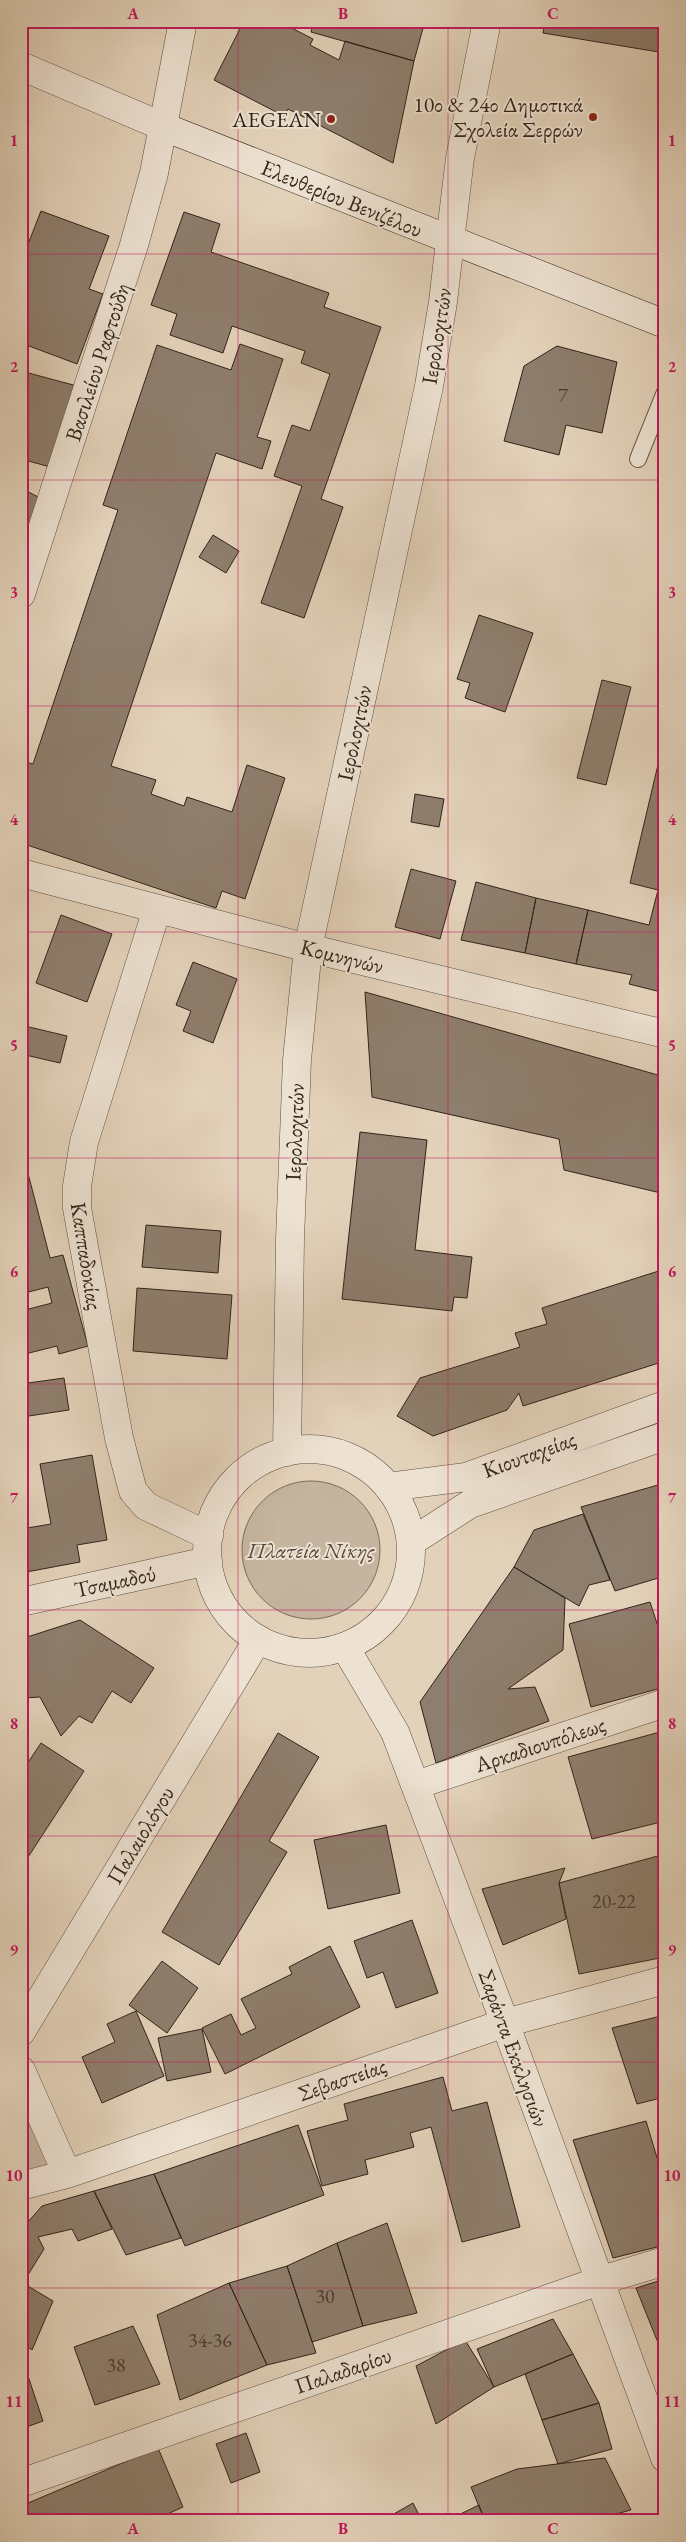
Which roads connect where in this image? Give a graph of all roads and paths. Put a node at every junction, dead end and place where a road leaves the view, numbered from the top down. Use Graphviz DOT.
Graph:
graph roads {
  1 [pos="183,21"];
  2 [pos="487,21"];
  3 [pos="21,66"];
  4 [pos="164,127"];
  5 [pos="450,241"];
  6 [pos="665,324"];
  7 [pos="665,392"];
  8 [pos="638,459"];
  9 [pos="21,594"];
  10 [pos="21,873"];
  11 [pos="157,909"];
  12 [pos="308,948"];
  13 [pos="665,1034"];
  14 [pos="665,1405"];
  15 [pos="665,1436"];
  16 [pos="287,1452"];
  17 [pos="388,1487"];
  18 [pos="411,1542"];
  19 [pos="208,1548"];
  20 [pos="21,1602"];
  21 [pos="258,1638"];
  22 [pos="344,1647"];
  23 [pos="665,1703"];
  24 [pos="416,1785"];
  25 [pos="665,1980"];
  26 [pos="506,2023"];
  27 [pos="21,2032"];
  28 [pos="21,2070"];
  29 [pos="67,2174"];
  30 [pos="21,2186"];
  31 [pos="665,2261"];
  32 [pos="600,2281"];
  33 [pos="665,2458"];
  34 [pos="21,2483"];
  1 -- 4 [label="street, Βασιλείου Ραφτούδη"];
  2 -- 5 [label="street, Ιερολοχιτών"];
  3 -- 4 [label="street, Ελευθερίου Βενιζέλου"];
  4 -- 5 [label="street, Ελευθερίου Βενιζέλου"];
  4 -- 9 [label="street, Βασιλείου Ραφτούδη"];
  5 -- 6 [label="street, Ελευθερίου Βενιζέλου"];
  5 -- 12 [label="street, Ιερολοχιτών"];
  7 -- 8 [label="lane"];
  10 -- 11 [label="street, Κομνηνών"];
  11 -- 12 [label="street, Κομνηνών"];
  11 -- 19 [label="street, Καππαδοκίας"];
  12 -- 13 [label="street, Κομνηνών"];
  12 -- 16 [label="street, Ιερολοχιτών"];
  14 -- 17 [label="street, Κιουταχείας"];
  15 -- 18 [label="street, Κιουταχείας"];
  16 -- 17 [label="street"];
  16 -- 19 [label="street"];
  17 -- 18 [label="street"];
  18 -- 22 [label="street"];
  19 -- 20 [label="street, Τσαμαδού"];
  19 -- 21 [label="street"];
  21 -- 22 [label="street"];
  21 -- 27 [label="street, Παλαιολόγου"];
  22 -- 24 [label="street, Σαράντα Εκκλησιών"];
  23 -- 24 [label="street, Αρκαδιουπόλεως"];
  24 -- 26 [label="street, Σαράντα Εκκλησιών"];
  25 -- 26 [label="street, Σεβαστείας"];
  26 -- 29 [label="street, Σεβαστείας"];
  26 -- 32 [label="street, Σαράντα Εκκλησιών"];
  28 -- 29 [label="street"];
  29 -- 30 [label="street, Σεβαστείας"];
  31 -- 32 [label="street, Παλαδαρίου"];
  32 -- 33 [label="street, Σαράντα Εκκλησιών"];
  32 -- 34 [label="street, Παλαδαρίου"];
}
